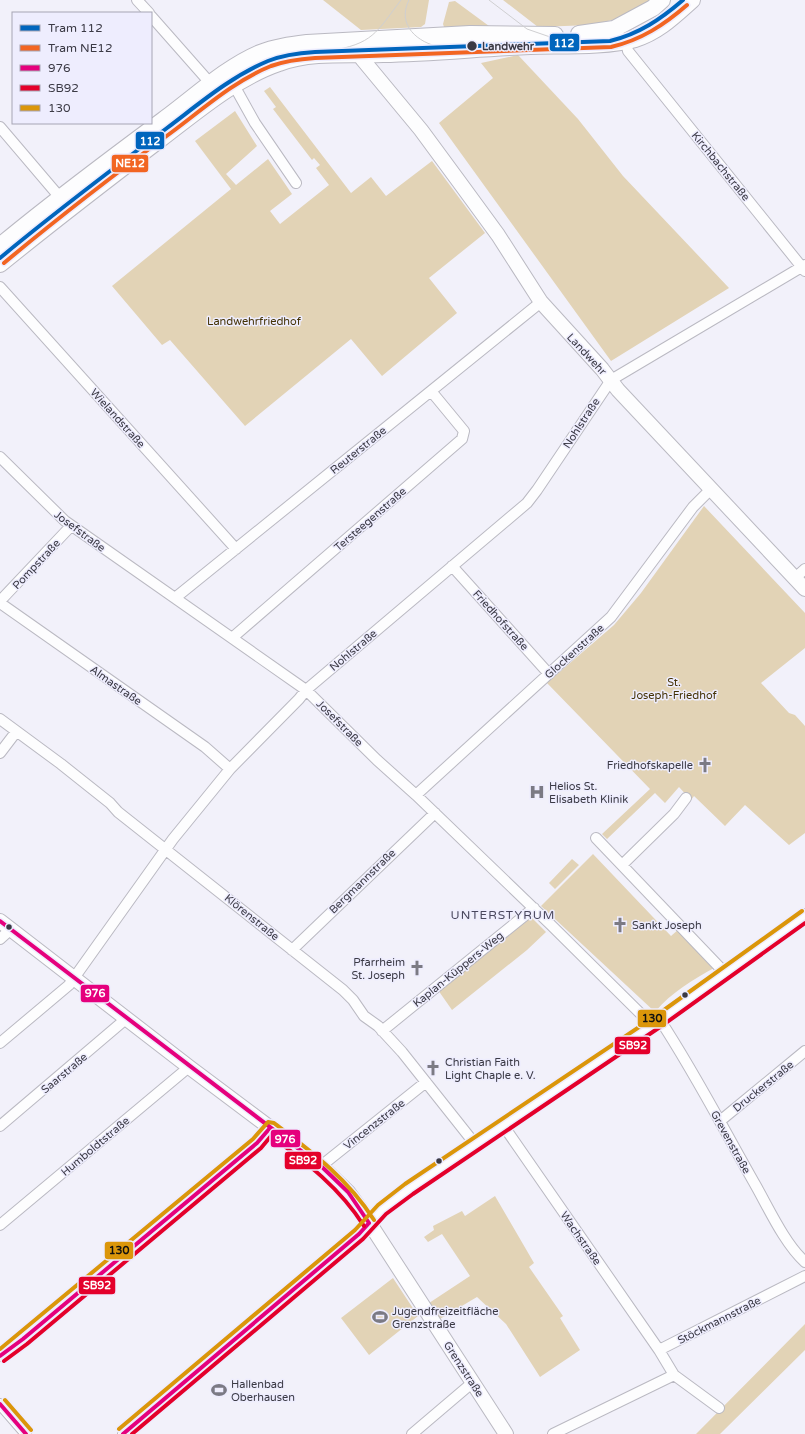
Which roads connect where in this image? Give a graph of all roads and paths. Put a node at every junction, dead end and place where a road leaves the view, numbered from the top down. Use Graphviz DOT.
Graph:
graph roads {
  1 [pos="137,0"];
  2 [pos="662,0"];
  3 [pos="675,0"];
  4 [pos="692,0"];
  5 [pos="147,12"];
  6 [pos="152,17"];
  7 [pos="614,30"];
  8 [pos="630,39"];
  9 [pos="357,47"];
  10 [pos="230,79"];
  11 [pos="211,84"];
  12 [pos="0,127"];
  13 [pos="296,184"];
  14 [pos="64,202"];
  15 [pos="0,246"];
  16 [pos="0,264"];
  17 [pos="804,267"];
  18 [pos="0,287"];
  19 [pos="541,302"];
  20 [pos="611,380"];
  21 [pos="431,391"];
  22 [pos="0,457"];
  23 [pos="711,489"];
  24 [pos="71,526"];
  25 [pos="236,549"];
  26 [pos="452,566"];
  27 [pos="800,574"];
  28 [pos="805,589"];
  29 [pos="175,598"];
  30 [pos="0,602"];
  31 [pos="232,638"];
  32 [pos="549,674"];
  33 [pos="306,690"];
  34 [pos="0,719"];
  35 [pos="16,732"];
  36 [pos="0,753"];
  37 [pos="230,769"];
  38 [pos="416,795"];
  39 [pos="686,798"];
  40 [pos="435,813"];
  41 [pos="596,838"];
  42 [pos="167,849"];
  43 [pos="622,865"];
  44 [pos="534,908"];
  45 [pos="805,916"];
  46 [pos="6,925"];
  47 [pos="0,939"];
  48 [pos="292,950"];
  49 [pos="725,973"];
  50 [pos="74,977"];
  51 [pos="127,1018"];
  52 [pos="656,1022"];
  53 [pos="382,1031"];
  54 [pos="0,1043"];
  55 [pos="805,1051"];
  56 [pos="189,1067"];
  57 [pos="426,1082"];
  58 [pos="720,1121"];
  59 [pos="503,1125"];
  60 [pos="0,1126"];
  61 [pos="270,1128"];
  62 [pos="475,1144"];
  63 [pos="321,1166"];
  64 [pos="368,1224"];
  65 [pos="0,1225"];
  66 [pos="805,1262"];
  67 [pos="805,1276"];
  68 [pos="659,1350"];
  69 [pos="0,1356"];
  70 [pos="674,1375"];
  71 [pos="472,1383"];
  72 [pos="0,1404"];
  73 [pos="719,1408"];
  74 [pos="26,1434"];
  75 [pos="123,1434"];
  76 [pos="412,1434"];
  77 [pos="506,1434"];
  78 [pos="553,1434"];
  1 -- 5 [label="street"];
  2 -- 7 [label="main road"];
  3 -- 8 [label="main road"];
  4 -- 8 [label="main road"];
  6 -- 11 [label="street"];
  7 -- 8 [label="main road"];
  7 -- 9 [label="main road"];
  8 -- 9 [label="main road"];
  8 -- 17 [label="street, Kirchbachstraße"];
  9 -- 10 [label="main road"];
  9 -- 19 [label="street, Landwehr"];
  10 -- 11 [label="main road"];
  10 -- 13 [label="street"];
  10 -- 14 [label="main road"];
  11 -- 14 [label="main road"];
  12 -- 14 [label="street"];
  14 -- 15 [label="main road"];
  14 -- 16 [label="main road"];
  17 -- 20 [label="street, Nohlstraße"];
  18 -- 25 [label="street, Wielandstraße"];
  19 -- 20 [label="street, Landwehr"];
  19 -- 21 [label="street, Reuterstraße"];
  20 -- 23 [label="street, Landwehr"];
  20 -- 26 [label="street, Nohlstraße"];
  21 -- 25 [label="street, Reuterstraße"];
  21 -- 31 [label="street, Tersteegenstraße"];
  22 -- 24 [label="street, Josefstraße"];
  23 -- 27 [label="street, Landwehr"];
  23 -- 32 [label="street, Glockenstraße"];
  24 -- 29 [label="street, Josefstraße"];
  24 -- 30 [label="street, Pompstraße"];
  25 -- 29 [label="street, Reuterstraße"];
  26 -- 32 [label="street, Friedhofstraße"];
  26 -- 33 [label="street, Nohlstraße"];
  27 -- 28 [label="street, Landwehr"];
  29 -- 31 [label="street, Josefstraße"];
  30 -- 37 [label="street, Almastraße"];
  31 -- 33 [label="street, Josefstraße"];
  32 -- 38 [label="street, Glockenstraße"];
  33 -- 37 [label="street, Nohlstraße"];
  33 -- 38 [label="street, Josefstraße"];
  34 -- 35 [label="street, Klörenstraße"];
  35 -- 36 [label="street"];
  35 -- 42 [label="street, Klörenstraße"];
  37 -- 42 [label="street, Nohlstraße"];
  38 -- 40 [label="street, Josefstraße"];
  39 -- 43 [label="street"];
  40 -- 44 [label="street, Josefstraße"];
  40 -- 48 [label="street, Bergmannstraße"];
  41 -- 43 [label="street"];
  42 -- 48 [label="street, Klörenstraße"];
  42 -- 50 [label="street, Nohlstraße"];
  43 -- 49 [label="street"];
  44 -- 52 [label="street, Josefstraße"];
  44 -- 53 [label="street, Kaplan-Küppers-Weg"];
  45 -- 49 [label="street"];
  46 -- 47 [label="street"];
  46 -- 50 [label="street, Grenzstraße"];
  48 -- 53 [label="street, Klörenstraße"];
  49 -- 52 [label="street"];
  50 -- 51 [label="street, Grenzstraße"];
  50 -- 54 [label="street, Nohlstraße"];
  51 -- 56 [label="street, Grenzstraße"];
  51 -- 60 [label="street, Saarstraße"];
  52 -- 58 [label="street, Grevenstraße"];
  52 -- 59 [label="street"];
  53 -- 57 [label="street, Klörenstraße"];
  55 -- 58 [label="street, Druckerstraße"];
  56 -- 61 [label="street, Grenzstraße"];
  56 -- 65 [label="street, Humboldtstraße"];
  57 -- 62 [label="street, Klörenstraße"];
  57 -- 63 [label="street, Vincenzstraße"];
  58 -- 66 [label="street, Grevenstraße"];
  59 -- 62 [label="street"];
  59 -- 68 [label="street, Wachstraße"];
  61 -- 63 [label="street, Grenzstraße"];
  61 -- 69 [label="street"];
  62 -- 64 [label="street"];
  63 -- 64 [label="street, Grenzstraße"];
  64 -- 71 [label="street, Grenzstraße"];
  64 -- 75 [label="street"];
  67 -- 68 [label="street, Stöckmannstraße"];
  68 -- 70 [label="street"];
  70 -- 73 [label="street"];
  70 -- 78 [label="street"];
  71 -- 76 [label="street"];
  71 -- 77 [label="street, Grenzstraße"];
  72 -- 74 [label="street"];
}
